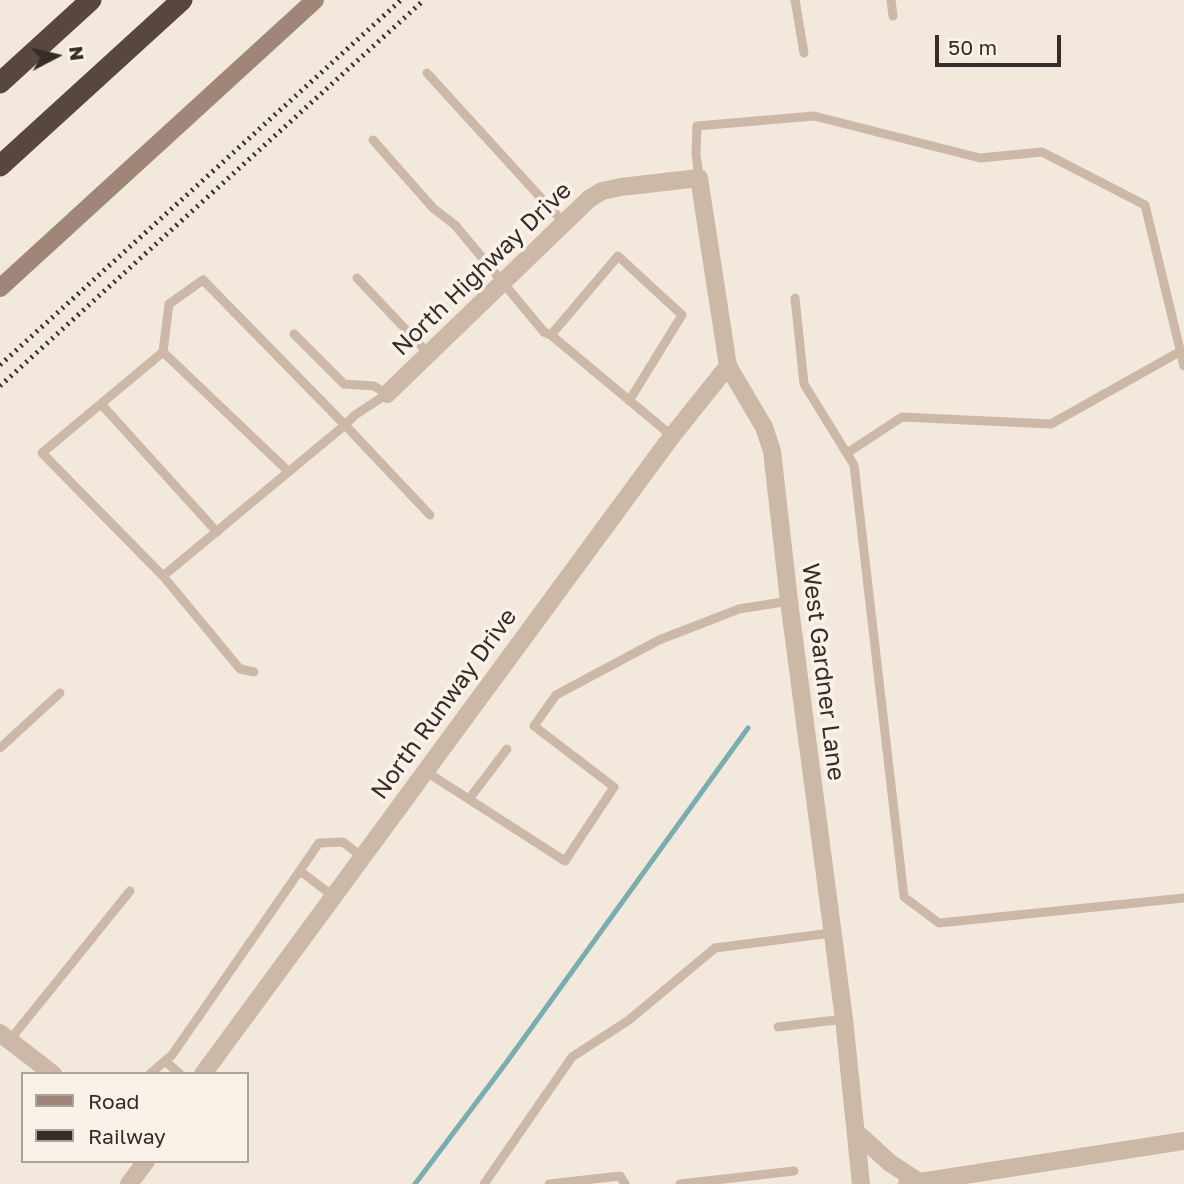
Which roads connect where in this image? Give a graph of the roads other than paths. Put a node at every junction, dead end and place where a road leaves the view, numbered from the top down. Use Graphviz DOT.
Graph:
graph roads {
  1 [pos="90,0"];
  2 [pos="182,0"];
  3 [pos="315,0"];
  4 [pos="795,0"];
  5 [pos="891,0"];
  6 [pos="893,16"];
  7 [pos="804,53"];
  8 [pos="427,73"];
  9 [pos="0,83"];
  10 [pos="373,139"];
  11 [pos="0,166"];
  12 [pos="699,178"];
  13 [pos="563,222"];
  14 [pos="357,278"];
  15 [pos="503,281"];
  16 [pos="0,288"];
  17 [pos="796,298"];
  18 [pos="294,334"];
  19 [pos="551,335"];
  20 [pos="1181,351"];
  21 [pos="163,352"];
  22 [pos="428,353"];
  23 [pos="728,366"];
  24 [pos="1184,366"];
  25 [pos="387,394"];
  26 [pos="629,401"];
  27 [pos="101,404"];
  28 [pos="345,425"];
  29 [pos="671,436"];
  30 [pos="847,453"];
  31 [pos="289,472"];
  32 [pos="430,514"];
  33 [pos="217,532"];
  34 [pos="163,576"];
  35 [pos="789,601"];
  36 [pos="254,672"];
  37 [pos="60,694"];
  38 [pos="0,748"];
  39 [pos="507,750"];
  40 [pos="425,771"];
  41 [pos="470,799"];
  42 [pos="362,857"];
  43 [pos="300,871"];
  44 [pos="130,891"];
  45 [pos="333,896"];
  46 [pos="1184,898"];
  47 [pos="831,933"];
  48 [pos="844,1019"];
  49 [pos="778,1027"];
  50 [pos="4,1037"];
  51 [pos="165,1061"];
  52 [pos="50,1072"];
  53 [pos="152,1072"];
  54 [pos="178,1072"];
  55 [pos="204,1072"];
  56 [pos="857,1133"];
  57 [pos="1184,1141"];
  58 [pos="145,1163"];
  59 [pos="794,1171"];
  60 [pos="913,1183"];
  61 [pos="129,1184"];
  62 [pos="484,1184"];
  63 [pos="549,1184"];
  64 [pos="625,1184"];
  65 [pos="680,1184"];
  66 [pos="861,1184"];
  1 -- 9 [label="highway"];
  2 -- 11 [label="highway"];
  3 -- 16 [label="main road"];
  4 -- 7 [label="lane"];
  5 -- 6 [label="lane"];
  8 -- 13 [label="lane"];
  10 -- 15 [label="lane"];
  12 -- 13 [label="street, North Highway Drive"];
  12 -- 20 [label="lane"];
  12 -- 23 [label="street, West Gardner Lane"];
  13 -- 15 [label="street, North Highway Drive"];
  14 -- 22 [label="lane"];
  15 -- 19 [label="lane"];
  15 -- 22 [label="street, North Highway Drive"];
  17 -- 30 [label="lane"];
  18 -- 25 [label="lane"];
  19 -- 26 [label="lane"];
  19 -- 26 [label="lane"];
  20 -- 24 [label="lane"];
  20 -- 30 [label="lane"];
  21 -- 27 [label="lane"];
  21 -- 28 [label="lane"];
  21 -- 31 [label="lane"];
  22 -- 25 [label="street, North Highway Drive"];
  23 -- 29 [label="street, North Runway Drive"];
  23 -- 35 [label="street, West Gardner Lane"];
  25 -- 28 [label="lane"];
  26 -- 29 [label="lane"];
  27 -- 33 [label="lane"];
  27 -- 34 [label="lane"];
  28 -- 31 [label="lane"];
  28 -- 32 [label="lane"];
  29 -- 40 [label="street, North Runway Drive"];
  30 -- 46 [label="lane"];
  31 -- 33 [label="lane"];
  33 -- 34 [label="lane"];
  34 -- 36 [label="lane"];
  35 -- 41 [label="lane"];
  35 -- 47 [label="street, West Gardner Lane"];
  37 -- 38 [label="lane"];
  39 -- 41 [label="lane"];
  40 -- 41 [label="lane"];
  40 -- 42 [label="street, North Runway Drive"];
  42 -- 43 [label="lane"];
  42 -- 45 [label="street, North Runway Drive"];
  43 -- 45 [label="lane"];
  43 -- 51 [label="lane"];
  44 -- 50 [label="lane"];
  45 -- 55 [label="street, North Runway Drive"];
  47 -- 48 [label="street, West Gardner Lane"];
  47 -- 62 [label="lane"];
  48 -- 49 [label="lane"];
  48 -- 56 [label="street, West Gardner Lane"];
  50 -- 52 [label="street"];
  51 -- 53 [label="lane"];
  51 -- 54 [label="lane"];
  56 -- 60 [label="street"];
  56 -- 66 [label="street, West Gardner Lane"];
  57 -- 60 [label="street"];
  58 -- 61 [label="street"];
  59 -- 65 [label="lane"];
  63 -- 64 [label="lane"];
}
